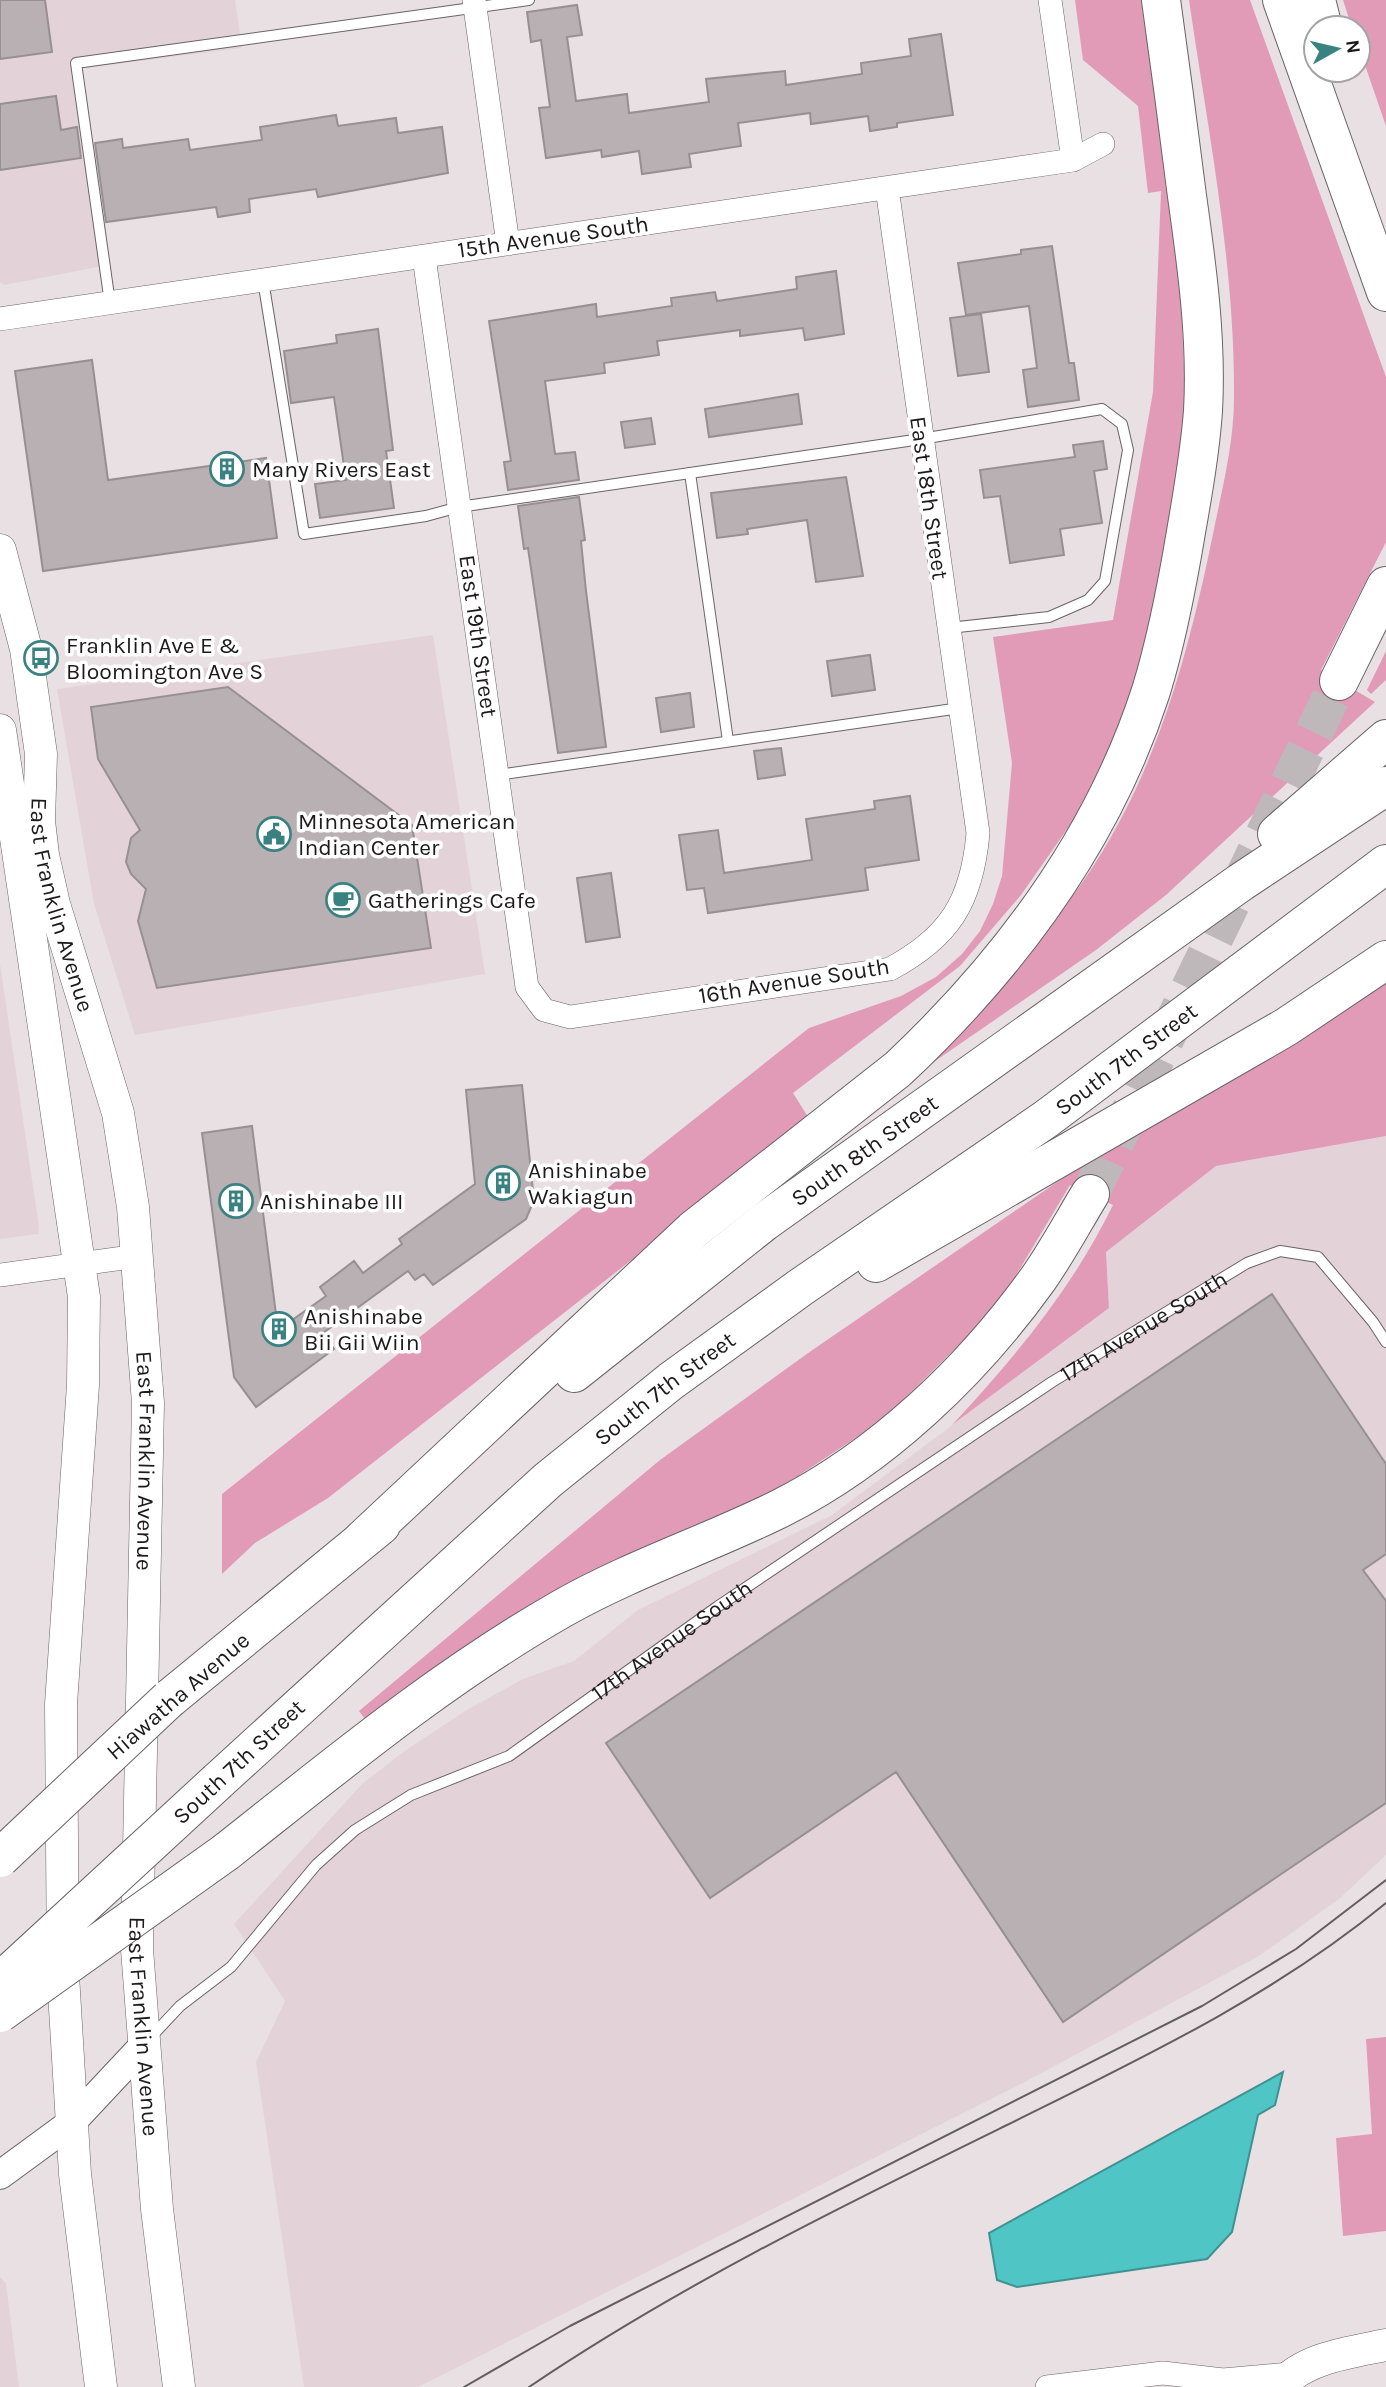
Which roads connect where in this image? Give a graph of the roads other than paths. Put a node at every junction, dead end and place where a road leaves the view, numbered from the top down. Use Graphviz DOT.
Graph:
graph roads {
  1 [pos="529,0"];
  2 [pos="1050,0"];
  3 [pos="1161,0"];
  4 [pos="1282,0"];
  5 [pos="474,4"];
  6 [pos="1336,84"];
  7 [pos="1103,144"];
  8 [pos="1073,160"];
  9 [pos="887,188"];
  10 [pos="508,244"];
  11 [pos="424,257"];
  12 [pos="263,280"];
  13 [pos="1382,283"];
  14 [pos="110,303"];
  15 [pos="0,319"];
  16 [pos="921,439"];
  17 [pos="690,473"];
  18 [pos="459,507"];
  19 [pos="0,550"];
  20 [pos="1386,586"];
  21 [pos="947,629"];
  22 [pos="1339,681"];
  23 [pos="960,708"];
  24 [pos="0,730"];
  25 [pos="1386,739"];
  26 [pos="728,741"];
  27 [pos="498,775"];
  28 [pos="1386,786"];
  29 [pos="974,807"];
  30 [pos="20,858"];
  31 [pos="1386,866"];
  32 [pos="1141,953"];
  33 [pos="1386,960"];
  34 [pos="544,1010"];
  35 [pos="1090,1194"];
  36 [pos="138,1256"];
  37 [pos="78,1262"];
  38 [pos="0,1275"];
  39 [pos="1386,1342"];
  40 [pos="671,1381"];
  41 [pos="362,1541"];
  42 [pos="169,1699"];
  43 [pos="0,1833"];
  44 [pos="0,1858"];
  45 [pos="0,1982"];
  46 [pos="0,2013"];
  47 [pos="145,2044"];
  48 [pos="71,2123"];
  49 [pos="0,2175"];
  50 [pos="1386,2345"];
  51 [pos="1285,2381"];
  52 [pos="101,2387"];
  53 [pos="179,2387"];
  54 [pos="1047,2387"];
  1 -- 5 [label="lane"];
  2 -- 8 [label="street"];
  3 -- 41 [label="highway"];
  4 -- 13 [label="highway"];
  5 -- 10 [label="street"];
  5 -- 14 [label="lane"];
  6 -- 13 [label="highway"];
  7 -- 8 [label="street, 15th Avenue South"];
  8 -- 9 [label="street, 15th Avenue South"];
  9 -- 10 [label="street, 15th Avenue South"];
  9 -- 16 [label="street, East 18th Street"];
  10 -- 11 [label="street, 15th Avenue South"];
  11 -- 12 [label="street, 15th Avenue South"];
  11 -- 18 [label="street, East 19th Street"];
  12 -- 14 [label="street, 15th Avenue South"];
  12 -- 18 [label="lane"];
  14 -- 15 [label="street, 15th Avenue South"];
  16 -- 17 [label="lane"];
  16 -- 21 [label="street, East 18th Street"];
  16 -- 21 [label="lane"];
  17 -- 18 [label="lane"];
  17 -- 26 [label="lane"];
  18 -- 27 [label="street, East 19th Street"];
  19 -- 30 [label="main road, East Franklin Avenue"];
  20 -- 22 [label="highway"];
  21 -- 23 [label="street, East 18th Street"];
  23 -- 26 [label="lane"];
  23 -- 29 [label="street, East 18th Street"];
  24 -- 30 [label="main road, East Franklin Avenue"];
  25 -- 32 [label="highway"];
  26 -- 27 [label="lane"];
  27 -- 34 [label="street, East 19th Street"];
  28 -- 32 [label="highway, South 8th Street"];
  29 -- 34 [label="street, 16th Avenue South"];
  30 -- 36 [label="main road, East Franklin Avenue"];
  30 -- 37 [label="main road, East Franklin Avenue"];
  31 -- 40 [label="highway, South 7th Street"];
  32 -- 41 [label="highway, South 8th Street"];
  33 -- 40 [label="highway"];
  35 -- 46 [label="highway, bridge"];
  36 -- 37 [label="street"];
  36 -- 47 [label="main road, East Franklin Avenue"];
  37 -- 38 [label="street"];
  37 -- 48 [label="main road, East Franklin Avenue"];
  39 -- 47 [label="lane, 17th Avenue South"];
  40 -- 45 [label="highway, South 7th Street, bridge"];
  41 -- 42 [label="highway, Hiawatha Avenue"];
  42 -- 43 [label="highway, bridge"];
  42 -- 44 [label="highway, Hiawatha Avenue, bridge"];
  47 -- 48 [label="street, 17th Avenue South"];
  47 -- 53 [label="main road, East Franklin Avenue"];
  48 -- 49 [label="street, 17th Avenue South"];
  48 -- 52 [label="main road, East Franklin Avenue"];
  50 -- 51 [label="main road"];
  51 -- 54 [label="street"];
}
